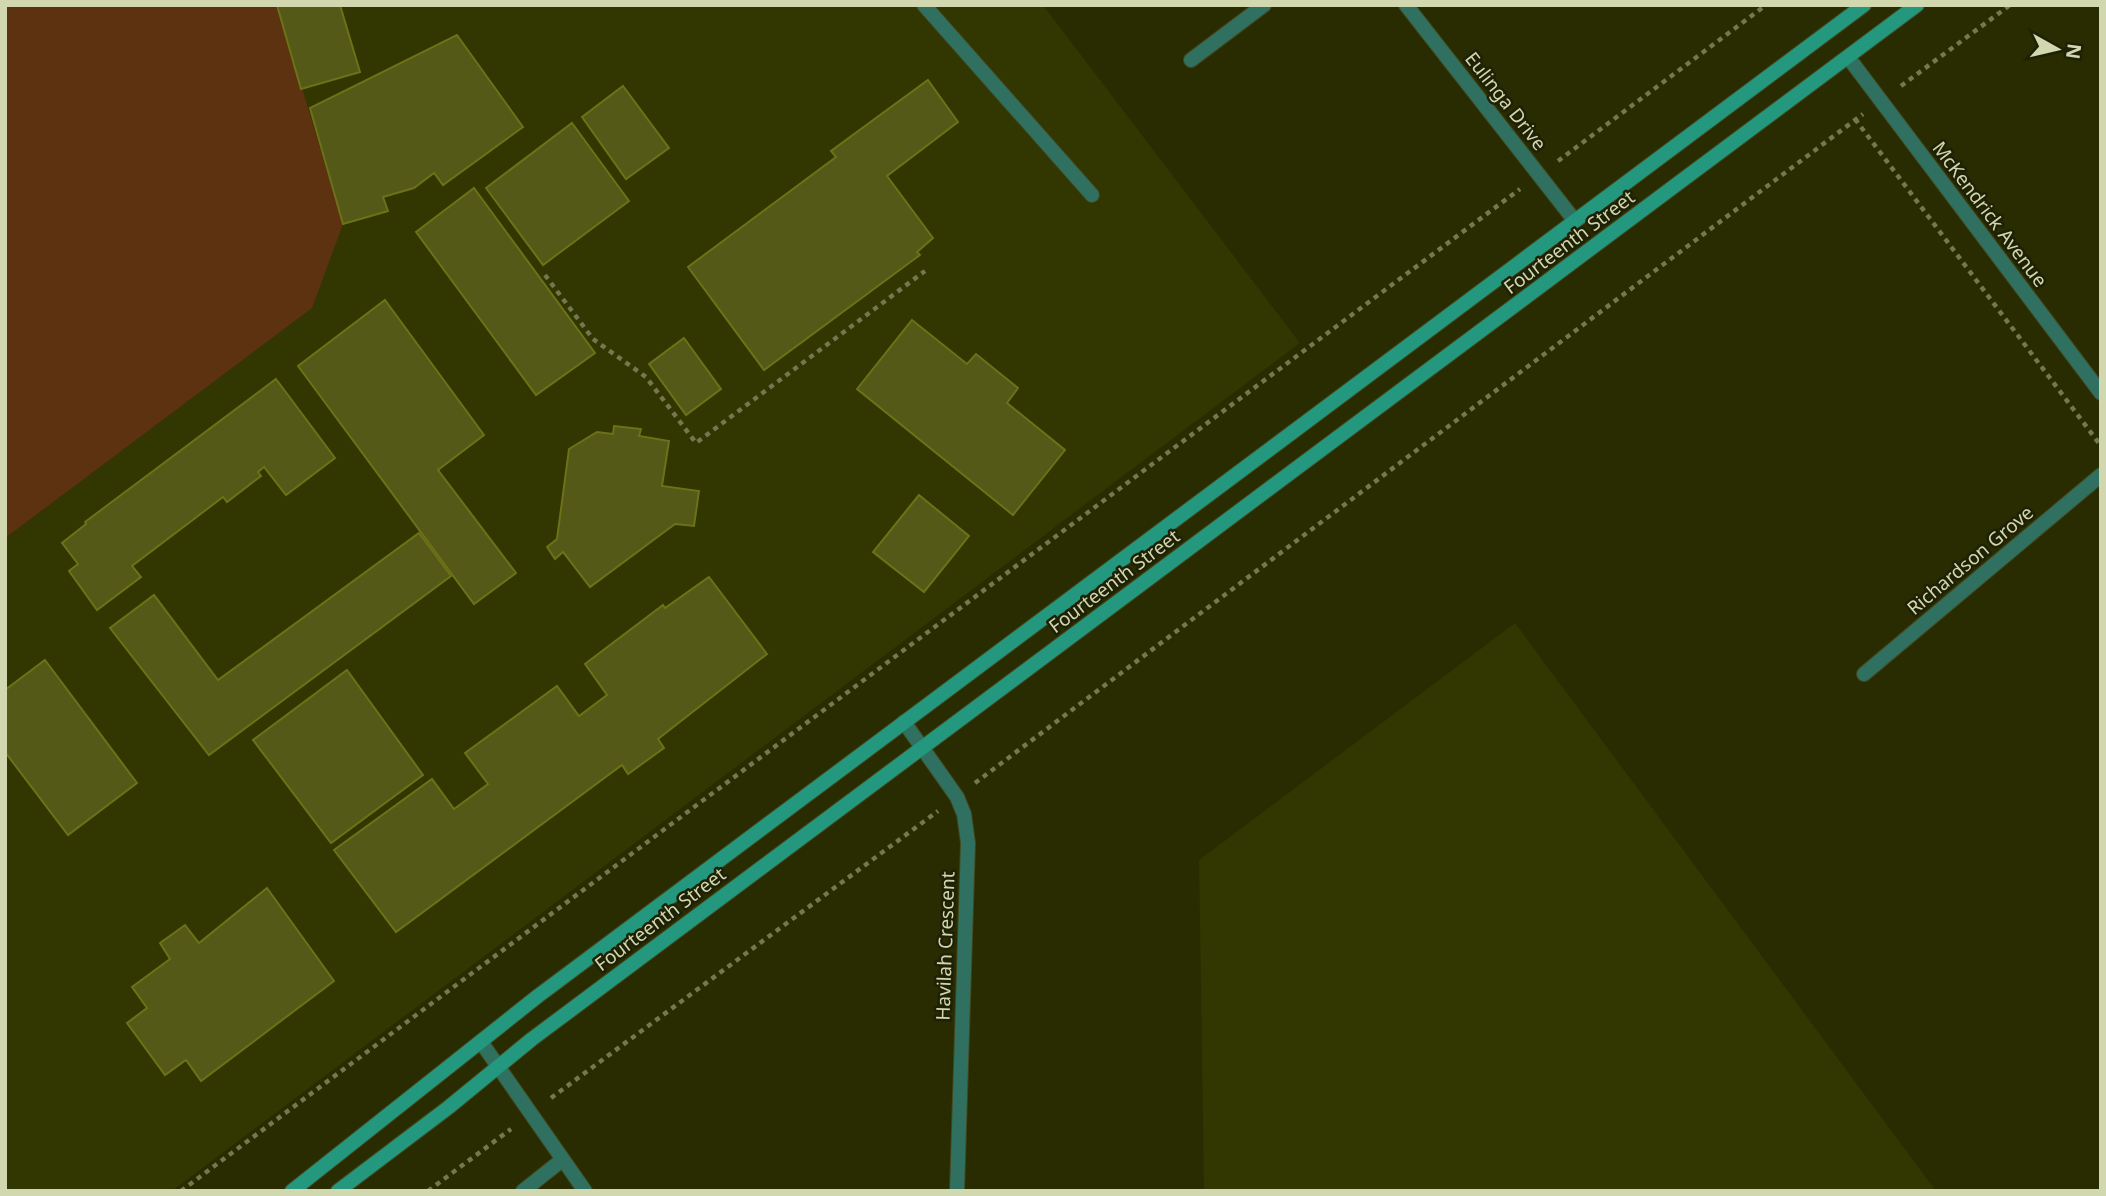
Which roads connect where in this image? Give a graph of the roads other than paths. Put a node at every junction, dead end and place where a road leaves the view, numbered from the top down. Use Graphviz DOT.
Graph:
graph roads {
  1 [pos="924,5"];
  2 [pos="1264,5"];
  3 [pos="1406,5"];
  4 [pos="1864,5"];
  5 [pos="1917,5"];
  6 [pos="1848,57"];
  7 [pos="1191,60"];
  8 [pos="1093,195"];
  9 [pos="1575,221"];
  10 [pos="2101,393"];
  11 [pos="2101,475"];
  12 [pos="1864,674"];
  13 [pos="904,722"];
  14 [pos="923,747"];
  15 [pos="481,1042"];
  16 [pos="498,1066"];
  17 [pos="562,1160"];
  18 [pos="292,1191"];
  19 [pos="338,1191"];
  20 [pos="523,1191"];
  21 [pos="584,1191"];
  22 [pos="957,1191"];
  1 -- 8 [label="street"];
  2 -- 7 [label="street"];
  3 -- 9 [label="street, Eulinga Drive"];
  4 -- 9 [label="street, Fourteenth Street"];
  5 -- 6 [label="street, Fourteenth Street"];
  6 -- 10 [label="street, McKendrick Avenue"];
  6 -- 14 [label="street, Fourteenth Street"];
  9 -- 13 [label="street, Fourteenth Street"];
  11 -- 12 [label="street, Richardson Grove"];
  13 -- 14 [label="street, Havilah Crescent"];
  13 -- 15 [label="street, Fourteenth Street"];
  14 -- 16 [label="street, Fourteenth Street"];
  14 -- 22 [label="street, Havilah Crescent"];
  15 -- 16 [label="street"];
  15 -- 18 [label="street, Fourteenth Street"];
  16 -- 17 [label="street"];
  16 -- 19 [label="street, Fourteenth Street"];
  17 -- 20 [label="street"];
  17 -- 21 [label="street"];
}
